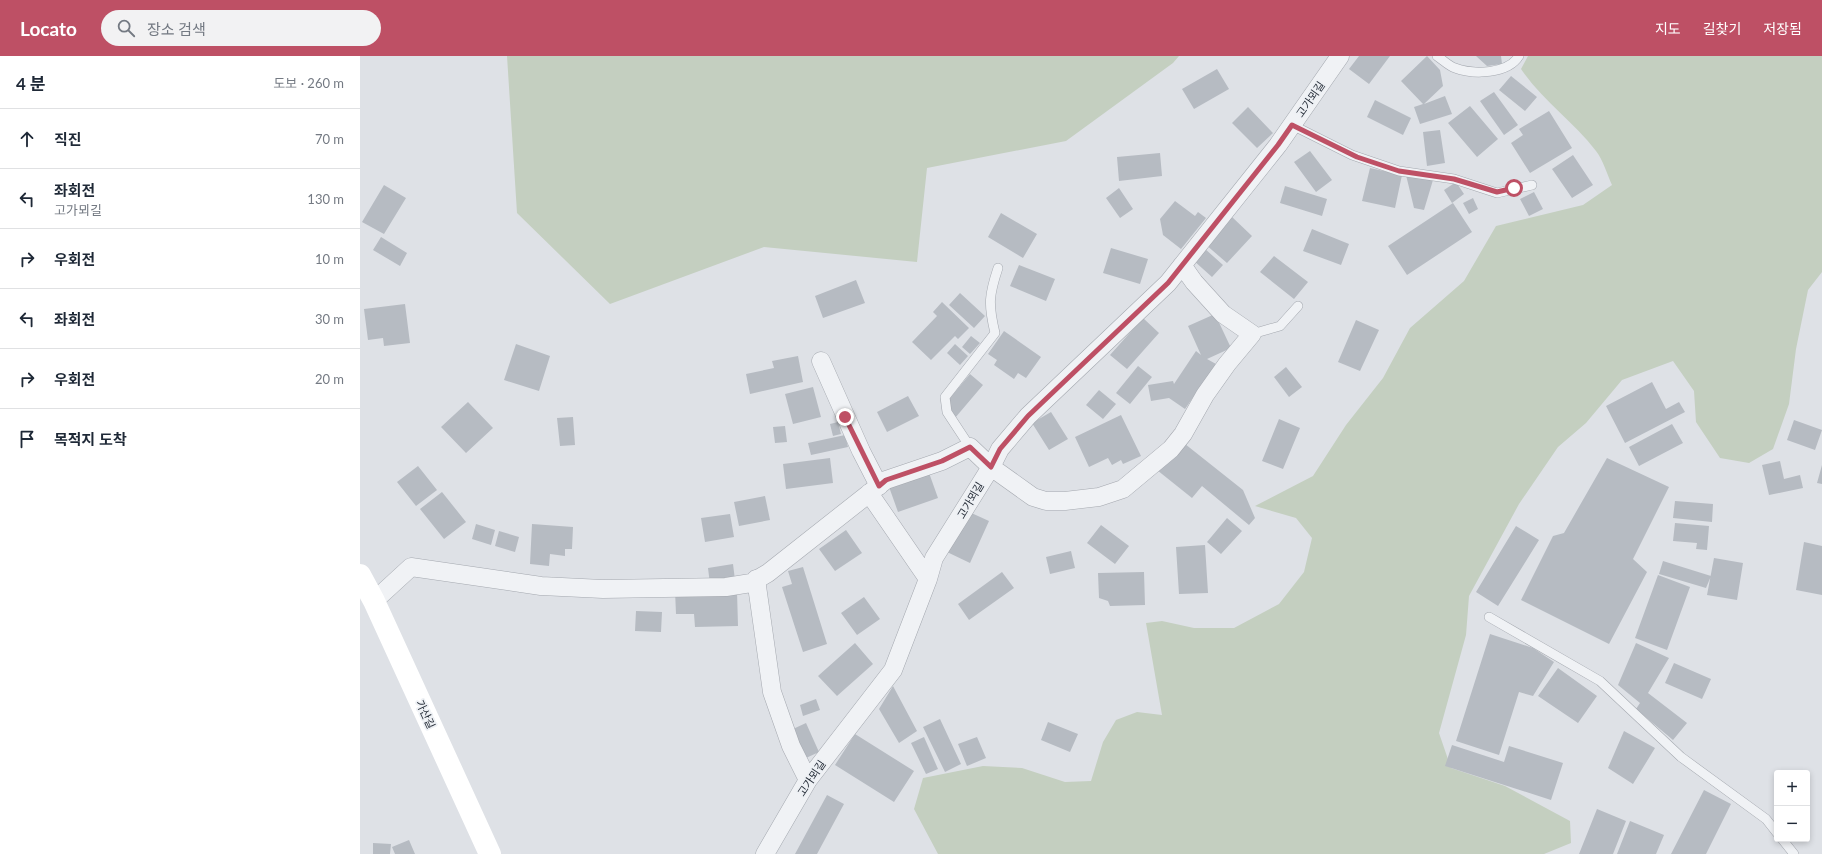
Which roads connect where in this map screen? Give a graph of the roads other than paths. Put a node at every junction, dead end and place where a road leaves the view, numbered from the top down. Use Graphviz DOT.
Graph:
graph roads {
  1 [pos="1340,56"];
  2 [pos="1437,56"];
  3 [pos="1519,56"];
  4 [pos="1292,125"];
  5 [pos="1532,185"];
  6 [pos="1182,265"];
  7 [pos="998,268"];
  8 [pos="1298,306"];
  9 [pos="1252,334"];
  10 [pos="821,361"];
  11 [pos="970,447"];
  12 [pos="991,467"];
  13 [pos="874,489"];
  14 [pos="360,575"];
  15 [pos="756,579"];
  16 [pos="928,579"];
  17 [pos="374,601"];
  18 [pos="1488,617"];
  19 [pos="808,780"];
  20 [pos="1774,829"];
  21 [pos="1784,842"];
  22 [pos="490,854"];
  23 [pos="765,854"];
  24 [pos="1794,854"];
  1 -- 4 [label="street, 고가뫼길"];
  2 -- 3 [label="lane"];
  4 -- 5 [label="lane"];
  4 -- 6 [label="street, 고가뫼길"];
  6 -- 9 [label="street"];
  6 -- 12 [label="street, 고가뫼길"];
  7 -- 11 [label="lane"];
  8 -- 9 [label="lane"];
  9 -- 12 [label="street"];
  10 -- 13 [label="street"];
  11 -- 12 [label="street"];
  11 -- 13 [label="street"];
  12 -- 16 [label="street, 고가뫼길"];
  13 -- 15 [label="street"];
  13 -- 16 [label="street"];
  14 -- 17 [label="street, 가산길"];
  15 -- 17 [label="street"];
  15 -- 19 [label="street"];
  16 -- 19 [label="street, 고가뫼길"];
  17 -- 22 [label="street, 가산길"];
  18 -- 20 [label="lane"];
  19 -- 23 [label="street, 고가뫼길"];
  21 -- 24 [label="lane"];
}
